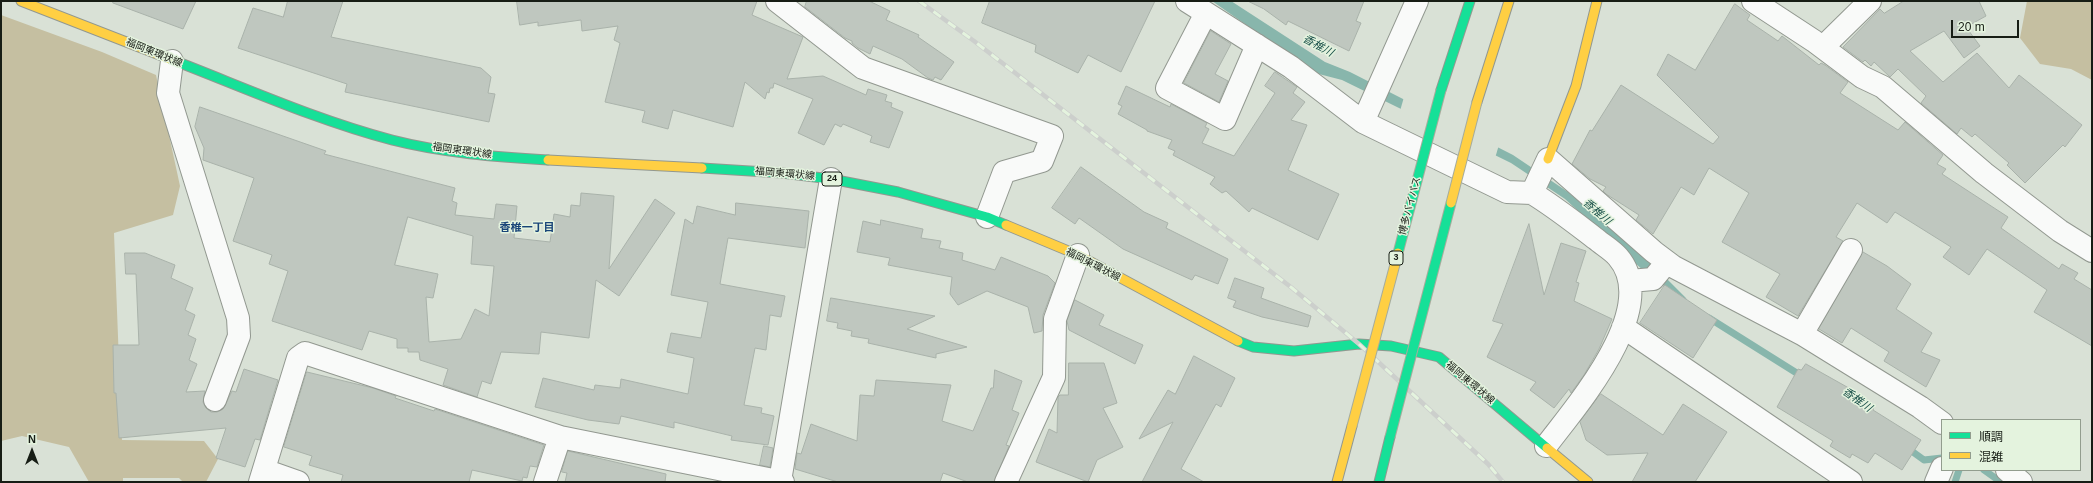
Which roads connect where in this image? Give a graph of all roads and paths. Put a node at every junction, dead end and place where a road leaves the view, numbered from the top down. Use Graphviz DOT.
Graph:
graph roads {
  1 [pos="21,1"];
  2 [pos="777,1"];
  3 [pos="1187,1"];
  4 [pos="1417,1"];
  5 [pos="1470,1"];
  6 [pos="1509,1"];
  7 [pos="1597,1"];
  8 [pos="1753,1"];
  9 [pos="1870,1"];
  10 [pos="1206,12"];
  11 [pos="1257,45"];
  12 [pos="1823,47"];
  13 [pos="172,61"];
  14 [pos="1363,122"];
  15 [pos="1548,159"];
  16 [pos="831,179"];
  17 [pos="1532,193"];
  18 [pos="987,217"];
  19 [pos="1851,250"];
  20 [pos="2092,251"];
  21 [pos="1078,255"];
  22 [pos="1667,262"];
  23 [pos="1630,281"];
  24 [pos="1623,327"];
  25 [pos="1802,334"];
  26 [pos="215,400"];
  27 [pos="1941,422"];
  28 [pos="560,437"];
  29 [pos="1546,446"];
  30 [pos="1941,470"];
  31 [pos="2008,471"];
  32 [pos="262,476"];
  33 [pos="298,482"];
  34 [pos="545,482"];
  35 [pos="782,482"];
  36 [pos="1006,482"];
  37 [pos="1336,482"];
  38 [pos="1379,482"];
  39 [pos="1588,482"];
  40 [pos="1851,482"];
  41 [pos="1936,482"];
  42 [pos="2021,482"];
  1 -- 13 [label="main road, 福岡東環状線 / 24"];
  2 -- 18 [label="street"];
  3 -- 10 [label="street"];
  4 -- 14 [label="street"];
  5 -- 37 [label="main road, 博多バイパス / 3, bridge"];
  6 -- 38 [label="main road, bridge"];
  7 -- 15 [label="main road"];
  8 -- 12 [label="street"];
  9 -- 12 [label="street"];
  10 -- 11 [label="street"];
  10 -- 11 [label="street"];
  11 -- 14 [label="street"];
  12 -- 20 [label="street"];
  13 -- 16 [label="main road, 福岡東環状線 / 24"];
  13 -- 26 [label="street"];
  14 -- 17 [label="street"];
  15 -- 17 [label="street"];
  15 -- 22 [label="street"];
  16 -- 18 [label="main road, 福岡東環状線 / 24"];
  16 -- 35 [label="street"];
  17 -- 23 [label="street"];
  18 -- 21 [label="main road, 福岡東環状線 / 24"];
  19 -- 25 [label="street"];
  21 -- 29 [label="main road, 福岡東環状線 / 24"];
  21 -- 36 [label="street"];
  22 -- 23 [label="street"];
  22 -- 25 [label="street"];
  23 -- 24 [label="street"];
  24 -- 29 [label="street"];
  24 -- 40 [label="street"];
  25 -- 27 [label="street"];
  28 -- 32 [label="street"];
  28 -- 34 [label="street"];
  28 -- 35 [label="street"];
  29 -- 39 [label="main road, 福岡東環状線 / 24"];
  30 -- 41 [label="street"];
  31 -- 42 [label="street"];
  32 -- 33 [label="street"];
}
